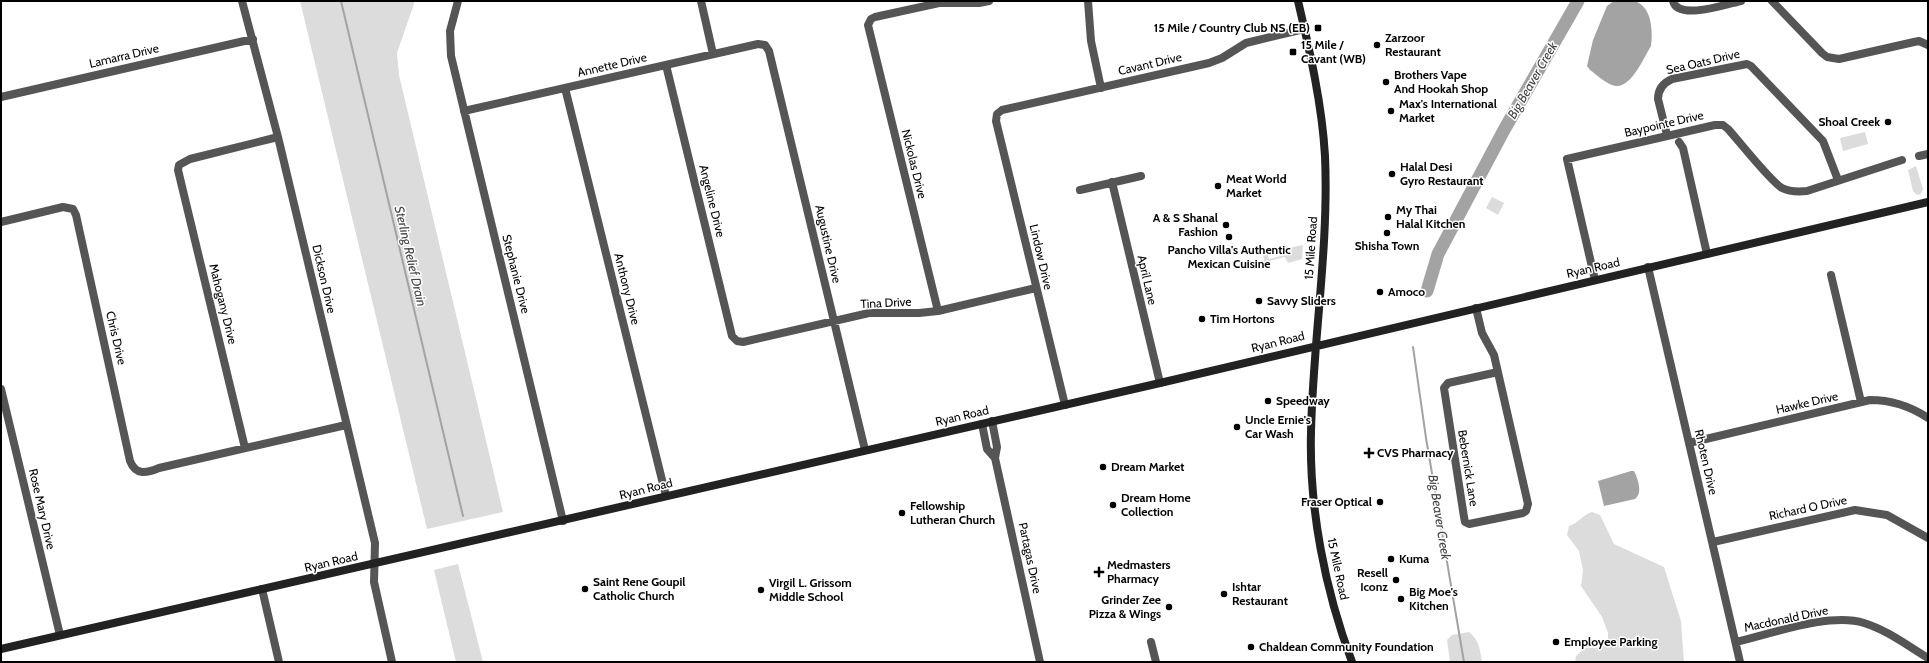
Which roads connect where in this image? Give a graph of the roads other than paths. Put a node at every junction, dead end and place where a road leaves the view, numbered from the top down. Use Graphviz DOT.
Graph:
graph roads {
  1 [pos="242,1"];
  2 [pos="458,1"];
  3 [pos="701,1"];
  4 [pos="990,1"];
  5 [pos="1088,1"];
  6 [pos="1298,1"];
  7 [pos="1673,1"];
  8 [pos="1741,1"];
  9 [pos="1772,1"];
  10 [pos="1304,29"];
  11 [pos="253,39"];
  12 [pos="765,45"];
  13 [pos="1928,45"];
  14 [pos="713,54"];
  15 [pos="666,65"];
  16 [pos="566,88"];
  17 [pos="1101,88"];
  18 [pos="1,97"];
  19 [pos="464,111"];
  20 [pos="997,114"];
  21 [pos="1667,135"];
  22 [pos="278,137"];
  23 [pos="1679,142"];
  24 [pos="1928,154"];
  25 [pos="1919,156"];
  26 [pos="1902,160"];
  27 [pos="1141,176"];
  28 [pos="1838,180"];
  29 [pos="1112,182"];
  30 [pos="1080,190"];
  31 [pos="1928,202"];
  32 [pos="1,222"];
  33 [pos="1707,254"];
  34 [pos="1648,268"];
  35 [pos="1831,276"];
  36 [pos="1595,280"];
  37 [pos="1036,288"];
  38 [pos="1476,308"];
  39 [pos="938,311"];
  40 [pos="834,321"];
  41 [pos="736,341"];
  42 [pos="1316,345"];
  43 [pos="1498,372"];
  44 [pos="1160,383"];
  45 [pos="1,389"];
  46 [pos="1861,402"];
  47 [pos="1065,405"];
  48 [pos="1928,418"];
  49 [pos="992,421"];
  50 [pos="982,424"];
  51 [pos="346,425"];
  52 [pos="1689,443"];
  53 [pos="245,448"];
  54 [pos="865,450"];
  55 [pos="995,458"];
  56 [pos="666,496"];
  57 [pos="564,521"];
  58 [pos="1928,538"];
  59 [pos="1712,542"];
  60 [pos="375,564"];
  61 [pos="262,589"];
  62 [pos="60,635"];
  63 [pos="1151,642"];
  64 [pos="1736,642"];
  65 [pos="1,649"];
  66 [pos="1928,658"];
  67 [pos="279,662"];
  68 [pos="392,662"];
  69 [pos="1040,662"];
  70 [pos="1156,662"];
  71 [pos="1352,662"];
  72 [pos="1740,662"];
  1 -- 11 [label="street, Dickson Drive"];
  2 -- 19 [label="street, Stephanie Drive"];
  3 -- 14 [label="street"];
  4 -- 39 [label="street, Nickolas Drive"];
  5 -- 17 [label="street"];
  6 -- 10 [label="main road, 15 Mile Road"];
  7 -- 8 [label="street"];
  9 -- 13 [label="street"];
  10 -- 17 [label="street, Cavant Drive"];
  10 -- 42 [label="main road, 15 Mile Road"];
  11 -- 18 [label="street, Lamarra Drive"];
  11 -- 22 [label="street, Dickson Drive"];
  12 -- 14 [label="street, Annette Drive"];
  12 -- 40 [label="street, Augustine Drive"];
  14 -- 15 [label="street, Annette Drive"];
  15 -- 16 [label="street, Annette Drive"];
  15 -- 41 [label="street, Angeline Drive"];
  16 -- 19 [label="street, Annette Drive"];
  16 -- 56 [label="street, Anthony Drive"];
  17 -- 20 [label="street, Cavant Drive"];
  19 -- 57 [label="street, Stephanie Drive"];
  20 -- 37 [label="street, Lindow Drive"];
  21 -- 28 [label="street, Baypointe Drive"];
  21 -- 28 [label="street, Sea Oats Drive"];
  21 -- 36 [label="street, Baypointe Drive"];
  22 -- 51 [label="street, Dickson Drive"];
  22 -- 53 [label="street, Mahogany Drive"];
  23 -- 33 [label="street"];
  24 -- 25 [label="street"];
  26 -- 28 [label="street, Baypointe Drive"];
  27 -- 29 [label="street"];
  29 -- 30 [label="street"];
  29 -- 44 [label="street, April Lane"];
  31 -- 33 [label="main road, Ryan Road"];
  32 -- 53 [label="street, Chris Drive"];
  33 -- 34 [label="main road, Ryan Road"];
  34 -- 36 [label="main road, Ryan Road"];
  34 -- 52 [label="street, Rhoten Drive"];
  35 -- 46 [label="street"];
  36 -- 38 [label="main road, Ryan Road"];
  37 -- 39 [label="street, Tina Drive"];
  37 -- 47 [label="street, Lindow Drive"];
  38 -- 42 [label="main road, Ryan Road"];
  38 -- 43 [label="street, Bebernick Lane"];
  39 -- 40 [label="street, Tina Drive"];
  40 -- 41 [label="street, Tina Drive"];
  40 -- 54 [label="street, Augustine Drive"];
  42 -- 44 [label="main road, Ryan Road"];
  42 -- 71 [label="main road, 15 Mile Road"];
  43 -- 43 [label="street, Bebernick Lane"];
  44 -- 47 [label="main road, Ryan Road"];
  45 -- 62 [label="street, Rose Mary Drive"];
  46 -- 48 [label="street, Hawke Drive"];
  46 -- 52 [label="street, Hawke Drive"];
  47 -- 49 [label="main road, Ryan Road"];
  49 -- 50 [label="main road, Ryan Road"];
  49 -- 55 [label="street"];
  50 -- 54 [label="main road, Ryan Road"];
  50 -- 55 [label="street"];
  51 -- 53 [label="street"];
  51 -- 60 [label="street, Dickson Drive"];
  52 -- 59 [label="street, Rhoten Drive"];
  54 -- 56 [label="main road, Ryan Road"];
  55 -- 69 [label="street, Partagas Drive"];
  56 -- 57 [label="main road, Ryan Road"];
  57 -- 60 [label="main road, Ryan Road"];
  58 -- 59 [label="street, Richard O Drive"];
  59 -- 64 [label="street, Rhoten Drive"];
  60 -- 61 [label="main road, Ryan Road"];
  60 -- 68 [label="street, Dickson Drive"];
  61 -- 62 [label="main road, Ryan Road"];
  61 -- 67 [label="street"];
  62 -- 65 [label="main road, Ryan Road"];
  63 -- 70 [label="street"];
  64 -- 66 [label="street, Macdonald Drive"];
  64 -- 72 [label="street, Rhoten Drive"];
}
